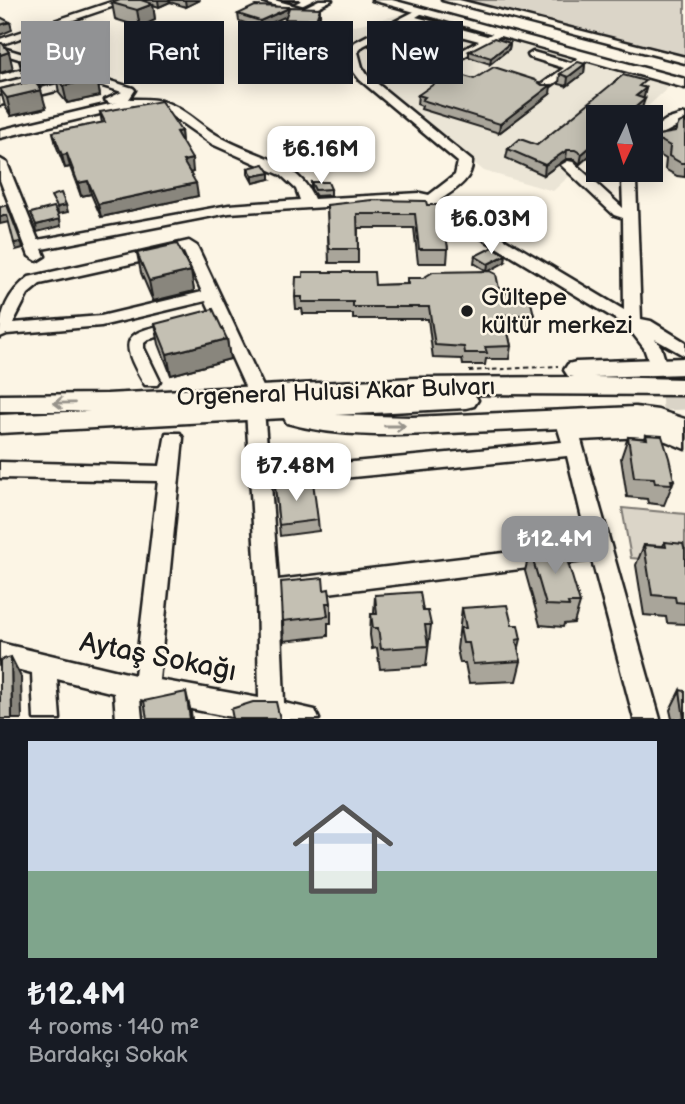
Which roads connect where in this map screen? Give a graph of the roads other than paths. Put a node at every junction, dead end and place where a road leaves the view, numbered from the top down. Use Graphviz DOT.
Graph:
graph roads {
  1 [pos="127,0"];
  2 [pos="263,0"];
  3 [pos="327,0"];
  4 [pos="378,0"];
  5 [pos="410,0"];
  6 [pos="447,0"];
  7 [pos="417,10"];
  8 [pos="495,36"];
  9 [pos="0,42"];
  10 [pos="0,50"];
  11 [pos="463,54"];
  12 [pos="607,54"];
  13 [pos="533,55"];
  14 [pos="21,56"];
  15 [pos="587,57"];
  16 [pos="573,67"];
  17 [pos="21,73"];
  18 [pos="681,76"];
  19 [pos="1,78"];
  20 [pos="71,84"];
  21 [pos="109,84"];
  22 [pos="542,89"];
  23 [pos="0,100"];
  24 [pos="80,107"];
  25 [pos="685,118"];
  26 [pos="663,128"];
  27 [pos="0,134"];
  28 [pos="0,163"];
  29 [pos="568,165"];
  30 [pos="629,182"];
  31 [pos="431,200"];
  32 [pos="309,206"];
  33 [pos="630,216"];
  34 [pos="211,295"];
  35 [pos="208,318"];
  36 [pos="633,322"];
  37 [pos="1,330"];
  38 [pos="685,350"];
  39 [pos="150,380"];
  40 [pos="676,396"];
  41 [pos="256,401"];
  42 [pos="0,403"];
  43 [pos="0,424"];
  44 [pos="569,434"];
  45 [pos="173,438"];
  46 [pos="685,442"];
  47 [pos="0,470"];
  48 [pos="169,474"];
  49 [pos="258,480"];
  50 [pos="600,550"];
  51 [pos="268,591"];
  52 [pos="0,654"];
  53 [pos="44,667"];
  54 [pos="136,687"];
  55 [pos="272,711"];
  56 [pos="47,719"];
  57 [pos="129,719"];
  58 [pos="306,719"];
  59 [pos="647,719"];
  1 -- 9 [label="street"];
  2 -- 3 [label="street"];
  4 -- 7 [label="main road"];
  5 -- 12 [label="main road"];
  6 -- 18 [label="street"];
  7 -- 8 [label="main road"];
  7 -- 12 [label="main road"];
  7 -- 31 [label="street"];
  8 -- 11 [label="street"];
  8 -- 15 [label="main road"];
  10 -- 14 [label="street"];
  12 -- 18 [label="main road"];
  13 -- 16 [label="street"];
  15 -- 16 [label="street"];
  15 -- 18 [label="main road"];
  16 -- 22 [label="street"];
  17 -- 19 [label="street"];
  20 -- 23 [label="street"];
  21 -- 24 [label="street"];
  25 -- 26 [label="street"];
  27 -- 32 [label="street"];
  28 -- 32 [label="street"];
  29 -- 33 [label="street"];
  30 -- 33 [label="street"];
  31 -- 32 [label="street"];
  31 -- 36 [label="street"];
  33 -- 36 [label="street"];
  34 -- 35 [label="street"];
  34 -- 37 [label="street"];
  34 -- 37 [label="street"];
  35 -- 39 [label="street"];
  35 -- 41 [label="street"];
  36 -- 38 [label="street"];
  36 -- 40 [label="street"];
  40 -- 41 [label="main road, Orgeneral Hulusi Akar Bulvarı"];
  40 -- 41 [label="main road, Orgeneral Hulusi Akar Bulvarı"];
  40 -- 44 [label="main road"];
  41 -- 42 [label="main road, Orgeneral Hulusi Akar Bulvarı, one-way"];
  41 -- 43 [label="main road, Orgeneral Hulusi Akar Bulvarı"];
  41 -- 44 [label="main road, one-way"];
  41 -- 49 [label="street"];
  44 -- 46 [label="street"];
  44 -- 49 [label="street"];
  44 -- 50 [label="street"];
  45 -- 48 [label="street"];
  47 -- 48 [label="street"];
  48 -- 54 [label="street"];
  49 -- 51 [label="street"];
  50 -- 51 [label="street"];
  50 -- 59 [label="street"];
  51 -- 55 [label="street"];
  52 -- 53 [label="street, Aytaş Sokağı"];
  53 -- 54 [label="street, Aytaş Sokağı"];
  53 -- 56 [label="street"];
  54 -- 55 [label="street, Aytaş Sokağı"];
  54 -- 57 [label="street"];
  55 -- 58 [label="street, Aytaş Sokağı"];
}
